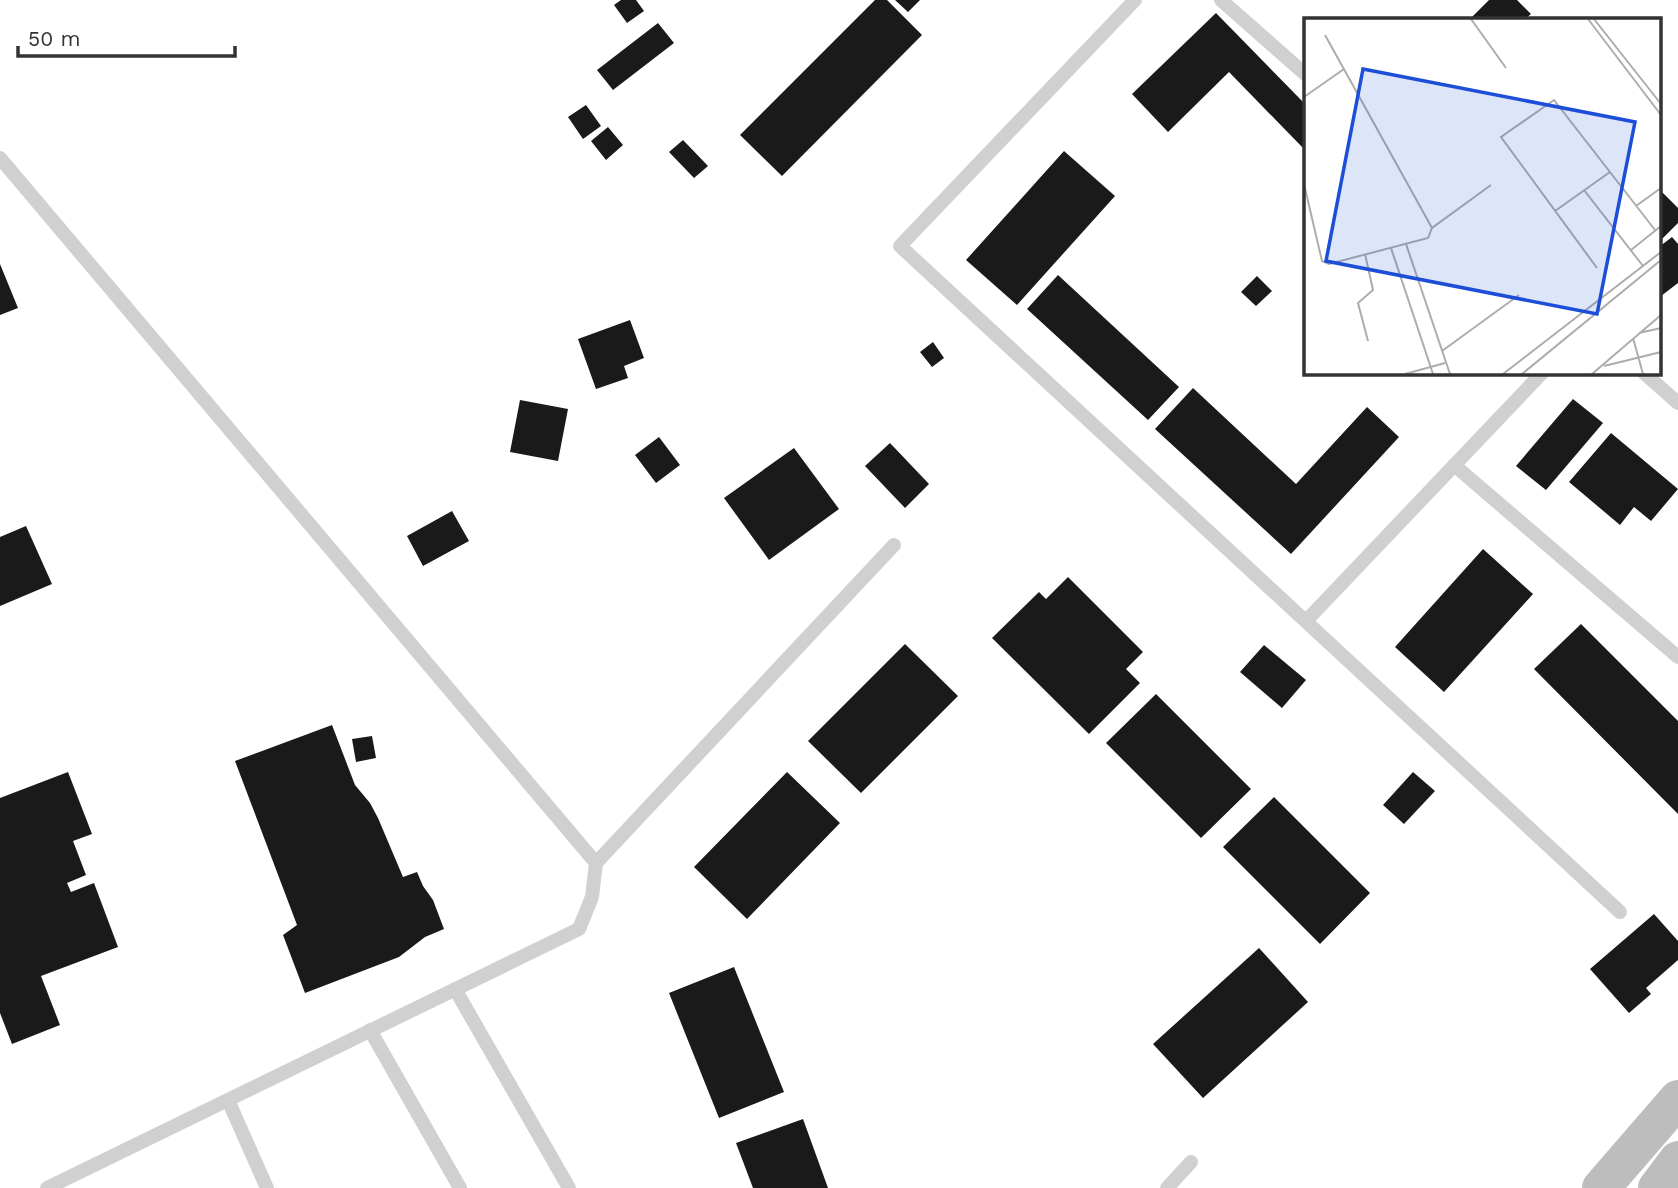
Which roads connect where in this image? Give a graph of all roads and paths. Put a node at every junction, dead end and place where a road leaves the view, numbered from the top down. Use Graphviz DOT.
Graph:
graph roads {
  1 [pos="1135,0"];
  2 [pos="1221,0"];
  3 [pos="1304,73"];
  4 [pos="0,158"];
  5 [pos="1541,374"];
  6 [pos="1645,374"];
  7 [pos="1678,403"];
  8 [pos="1454,465"];
  9 [pos="894,545"];
  10 [pos="1307,620"];
  11 [pos="1678,657"];
  12 [pos="596,863"];
  13 [pos="1620,912"];
  14 [pos="455,989"];
  15 [pos="370,1030"];
  16 [pos="1678,1099"];
  17 [pos="228,1100"];
  18 [pos="1678,1160"];
  19 [pos="1191,1162"];
  20 [pos="47,1188"];
  21 [pos="268,1188"];
  22 [pos="460,1188"];
  23 [pos="569,1188"];
  24 [pos="1167,1188"];
  25 [pos="1601,1188"];
  26 [pos="1657,1188"];
  1 -- 10 [label="lane"];
  2 -- 3 [label="lane"];
  4 -- 12 [label="lane"];
  5 -- 8 [label="lane"];
  6 -- 7 [label="lane"];
  8 -- 10 [label="lane"];
  8 -- 11 [label="lane"];
  9 -- 12 [label="lane"];
  10 -- 13 [label="lane"];
  12 -- 14 [label="lane"];
  14 -- 15 [label="lane"];
  14 -- 23 [label="lane"];
  15 -- 17 [label="lane"];
  15 -- 22 [label="lane"];
  16 -- 25 [label="main road"];
  17 -- 20 [label="lane"];
  17 -- 21 [label="lane"];
  18 -- 26 [label="main road"];
  19 -- 24 [label="lane"];
}
